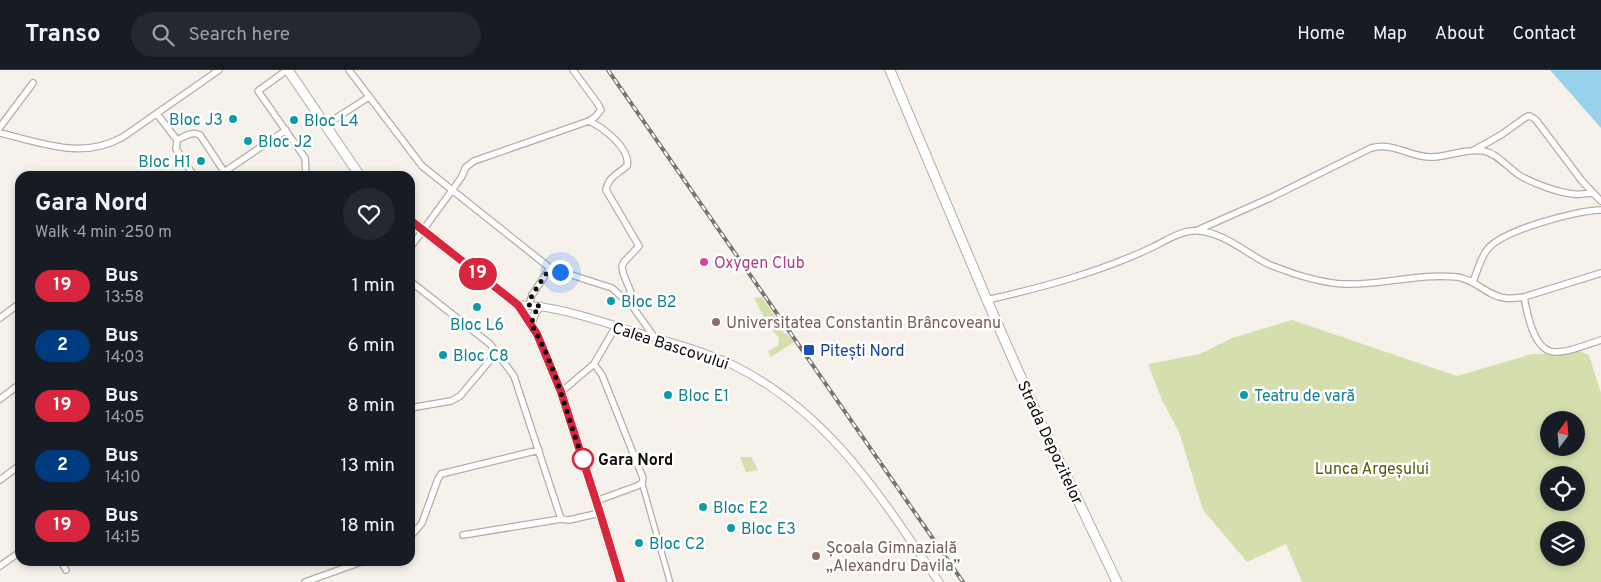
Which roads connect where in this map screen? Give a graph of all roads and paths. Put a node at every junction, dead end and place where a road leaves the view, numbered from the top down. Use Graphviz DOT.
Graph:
graph roads {
  1 [pos="219,70"];
  2 [pos="288,70"];
  3 [pos="349,70"];
  4 [pos="573,70"];
  5 [pos="890,70"];
  6 [pos="34,83"];
  7 [pos="369,97"];
  8 [pos="157,114"];
  9 [pos="589,121"];
  10 [pos="325,125"];
  11 [pos="0,127"];
  12 [pos="286,130"];
  13 [pos="0,133"];
  14 [pos="177,140"];
  15 [pos="1472,151"];
  16 [pos="191,171"];
  17 [pos="224,171"];
  18 [pos="230,171"];
  19 [pos="306,171"];
  20 [pos="357,171"];
  21 [pos="452,191"];
  22 [pos="1593,193"];
  23 [pos="1601,202"];
  24 [pos="1601,210"];
  25 [pos="415,224"];
  26 [pos="1198,230"];
  27 [pos="424,231"];
  28 [pos="415,242"];
  29 [pos="550,268"];
  30 [pos="1601,273"];
  31 [pos="1473,282"];
  32 [pos="415,285"];
  33 [pos="1524,297"];
  34 [pos="987,300"];
  35 [pos="518,305"];
  36 [pos="529,305"];
  37 [pos="540,306"];
  38 [pos="632,306"];
  39 [pos="15,307"];
  40 [pos="0,318"];
  41 [pos="531,324"];
  42 [pos="616,326"];
  43 [pos="655,338"];
  44 [pos="1601,340"];
  45 [pos="497,352"];
  46 [pos="594,364"];
  47 [pos="15,388"];
  48 [pos="561,392"];
  49 [pos="0,399"];
  50 [pos="415,407"];
  51 [pos="539,450"];
  52 [pos="15,469"];
  53 [pos="0,480"];
  54 [pos="642,483"];
  55 [pos="596,501"];
  56 [pos="600,513"];
  57 [pos="561,518"];
  58 [pos="415,531"];
  59 [pos="463,535"];
  60 [pos="15,556"];
  61 [pos="0,566"];
  62 [pos="64,566"];
  63 [pos="350,566"];
  64 [pos="66,570"];
  65 [pos="305,582"];
  66 [pos="621,582"];
  67 [pos="670,582"];
  68 [pos="939,582"];
  69 [pos="1117,582"];
  1 -- 8 [label="street"];
  2 -- 10 [label="main road"];
  2 -- 12 [label="street"];
  3 -- 7 [label="street"];
  4 -- 9 [label="street"];
  5 -- 34 [label="main road, Strada Depozitelor"];
  6 -- 11 [label="street"];
  7 -- 10 [label="street"];
  7 -- 21 [label="street"];
  8 -- 13 [label="street"];
  8 -- 14 [label="street"];
  9 -- 21 [label="street"];
  9 -- 38 [label="street"];
  10 -- 20 [label="main road"];
  12 -- 18 [label="street"];
  12 -- 19 [label="street"];
  14 -- 16 [label="street"];
  14 -- 17 [label="street"];
  15 -- 22 [label="street"];
  15 -- 22 [label="street"];
  15 -- 26 [label="street"];
  21 -- 27 [label="street"];
  21 -- 29 [label="street"];
  22 -- 23 [label="street"];
  24 -- 31 [label="street"];
  25 -- 27 [label="main road"];
  26 -- 31 [label="street"];
  26 -- 34 [label="street"];
  27 -- 28 [label="street"];
  27 -- 35 [label="main road"];
  29 -- 36 [label="street"];
  29 -- 38 [label="street"];
  30 -- 33 [label="street"];
  31 -- 33 [label="street"];
  32 -- 45 [label="street"];
  33 -- 44 [label="street"];
  34 -- 69 [label="main road, Strada Depozitelor"];
  35 -- 36 [label="street, Calea Bascovului"];
  35 -- 41 [label="main road"];
  36 -- 37 [label="street, Calea Bascovului"];
  37 -- 41 [label="street"];
  37 -- 42 [label="street, Calea Bascovului"];
  38 -- 43 [label="street"];
  39 -- 40 [label="street"];
  41 -- 48 [label="main road"];
  42 -- 43 [label="street, Calea Bascovului"];
  42 -- 46 [label="street"];
  43 -- 68 [label="street, Calea Bascovului"];
  45 -- 50 [label="street"];
  45 -- 51 [label="street"];
  46 -- 48 [label="street"];
  46 -- 54 [label="street"];
  47 -- 49 [label="street"];
  48 -- 55 [label="main road"];
  51 -- 57 [label="street"];
  51 -- 58 [label="street"];
  52 -- 53 [label="street"];
  54 -- 55 [label="street"];
  54 -- 67 [label="street"];
  55 -- 56 [label="main road"];
  56 -- 57 [label="street"];
  56 -- 66 [label="main road"];
  57 -- 59 [label="street"];
  60 -- 61 [label="street"];
  62 -- 64 [label="street"];
  63 -- 65 [label="street"];
}
